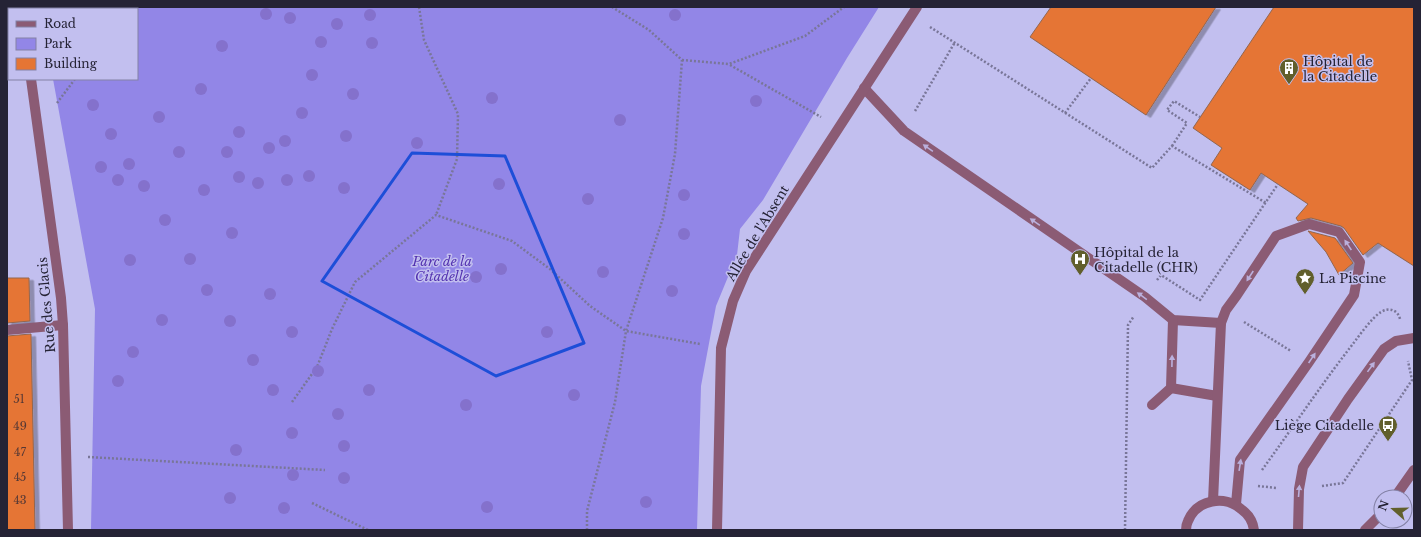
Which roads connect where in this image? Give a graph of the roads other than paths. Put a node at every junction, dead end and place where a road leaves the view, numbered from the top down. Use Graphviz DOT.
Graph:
graph roads {
  1 [pos="914,11"];
  2 [pos="31,80"];
  3 [pos="864,88"];
  4 [pos="1173,320"];
  5 [pos="1221,323"];
  6 [pos="63,325"];
  7 [pos="7,330"];
  8 [pos="1414,338"];
  9 [pos="1171,388"];
  10 [pos="1217,396"];
  11 [pos="1152,405"];
  12 [pos="1414,470"];
  13 [pos="1401,489"];
  14 [pos="1213,501"];
  15 [pos="1236,504"];
  16 [pos="1373,522"];
  17 [pos="68,530"];
  18 [pos="717,530"];
  19 [pos="1186,530"];
  20 [pos="1254,530"];
  21 [pos="1298,530"];
  22 [pos="1365,530"];
  1 -- 3 [label="street, Allée de l'Absent"];
  2 -- 6 [label="street, Rue des Glacis"];
  4 -- 3 [label="street, one-way"];
  3 -- 18 [label="street, Allée de l'Absent"];
  4 -- 5 [label="street"];
  9 -- 4 [label="street, one-way"];
  5 -- 10 [label="street"];
  15 -- 5 [label="street, one-way"];
  6 -- 7 [label="street"];
  6 -- 17 [label="street, Rue des Glacis"];
  21 -- 8 [label="street, one-way"];
  9 -- 10 [label="street"];
  9 -- 11 [label="street"];
  10 -- 14 [label="street"];
  12 -- 13 [label="street"];
  14 -- 15 [label="street"];
  14 -- 19 [label="street"];
  15 -- 20 [label="street"];
  16 -- 22 [label="street"];
}
